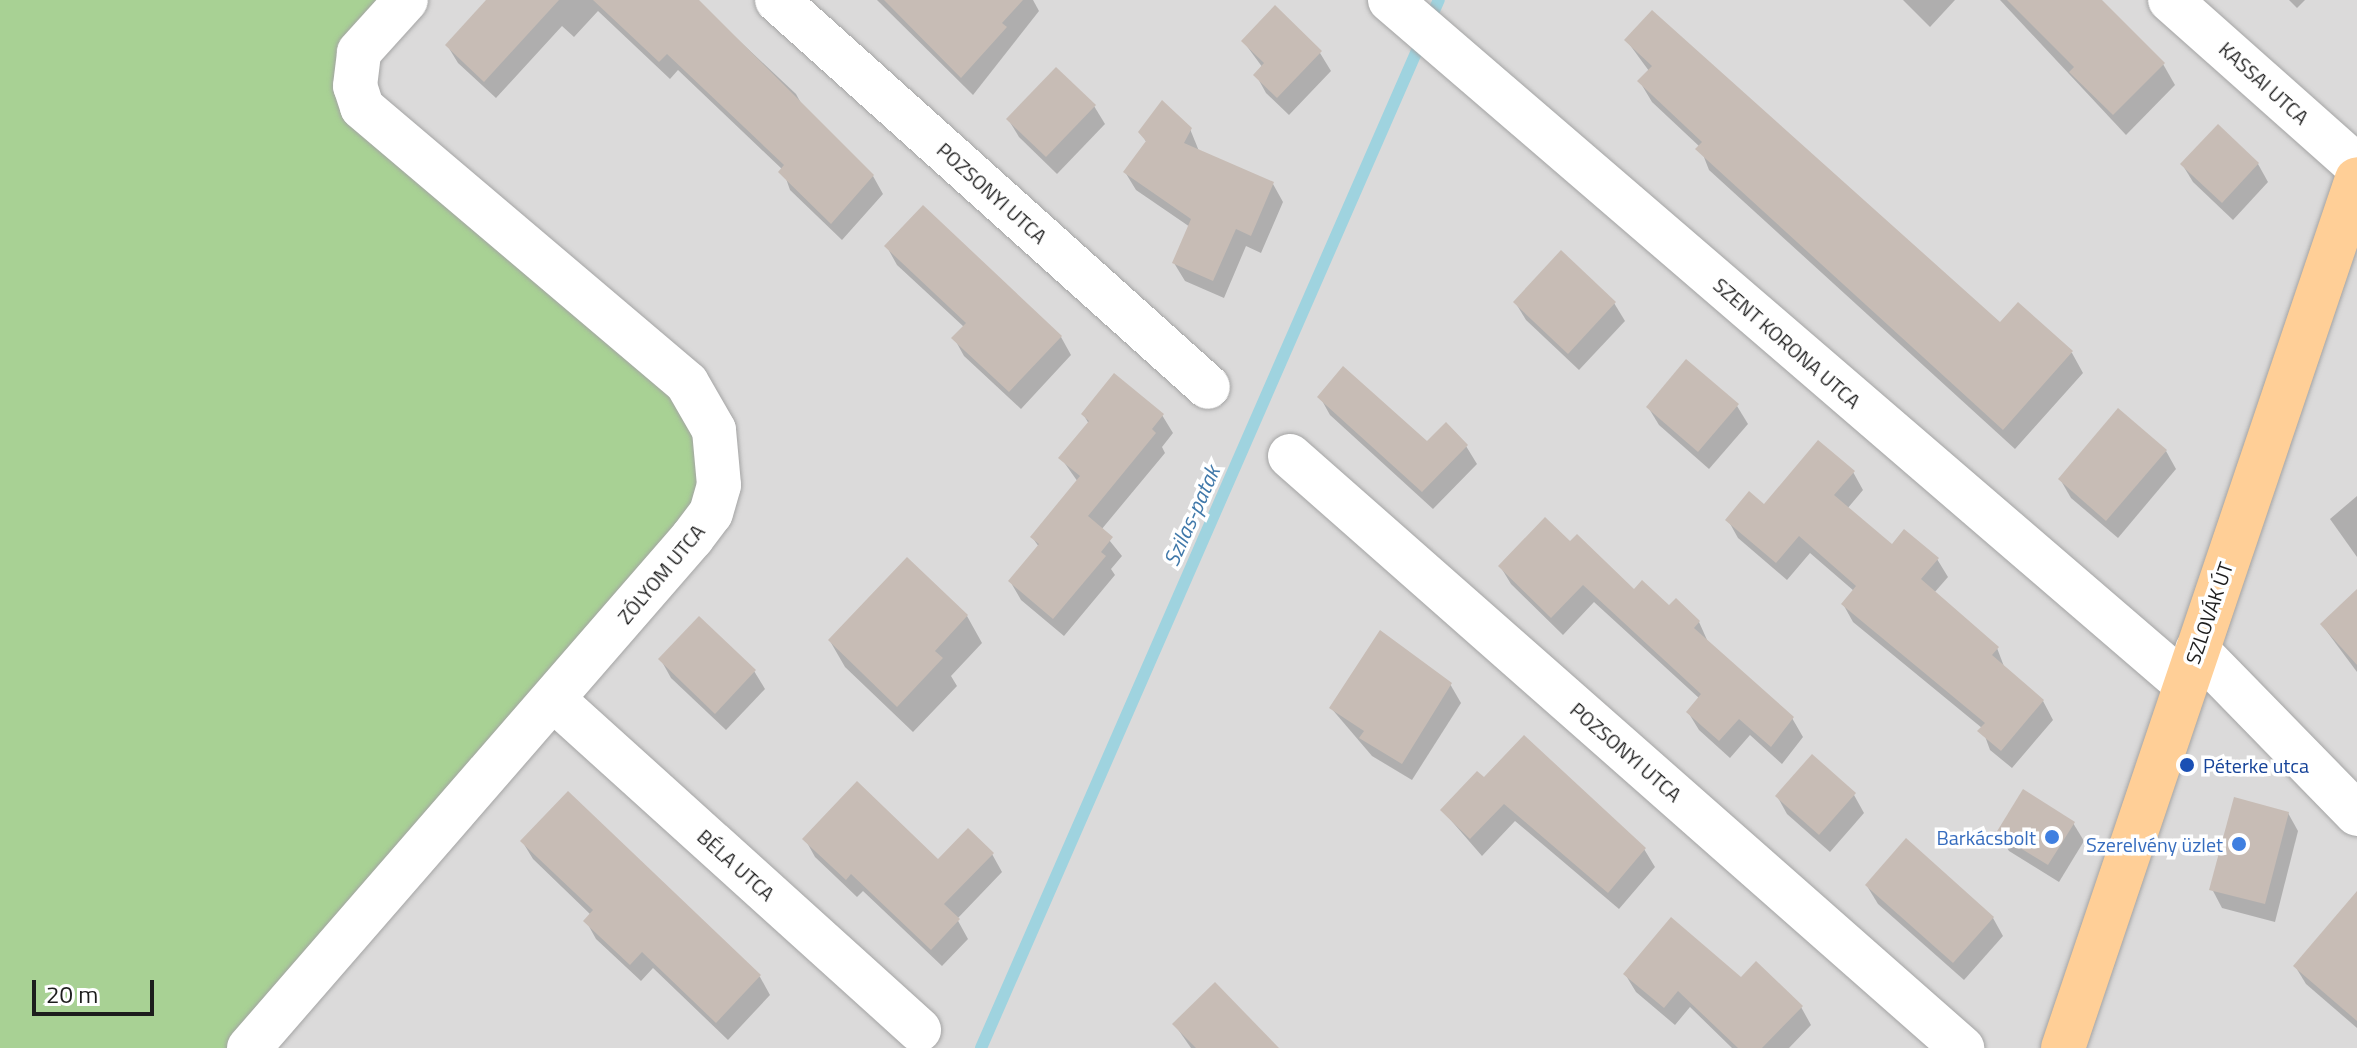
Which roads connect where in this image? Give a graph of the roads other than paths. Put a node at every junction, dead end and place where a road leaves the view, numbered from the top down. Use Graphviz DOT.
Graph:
graph roads {
  1 [pos="406,0"];
  2 [pos="777,0"];
  3 [pos="2170,0"];
  4 [pos="1392,2"];
  5 [pos="2357,166"];
  6 [pos="2357,179"];
  7 [pos="1208,387"];
  8 [pos="1290,456"];
  9 [pos="2191,667"];
  10 [pos="554,700"];
  11 [pos="2357,814"];
  12 [pos="919,1030"];
  13 [pos="249,1048"];
  14 [pos="1962,1048"];
  15 [pos="2063,1048"];
  1 -- 10 [label="street, ZÓLYOM UTCA"];
  2 -- 7 [label="street, POZSONYI UTCA"];
  3 -- 5 [label="street, KASSAI UTCA"];
  4 -- 9 [label="street, SZENT KORONA UTCA"];
  6 -- 9 [label="main road, SZLOVÁK ÚT"];
  8 -- 14 [label="street, POZSONYI UTCA"];
  9 -- 11 [label="street"];
  9 -- 15 [label="main road, SZLOVÁK ÚT"];
  10 -- 12 [label="street, BÉLA UTCA"];
  10 -- 13 [label="street, ZÓLYOM UTCA"];
}
